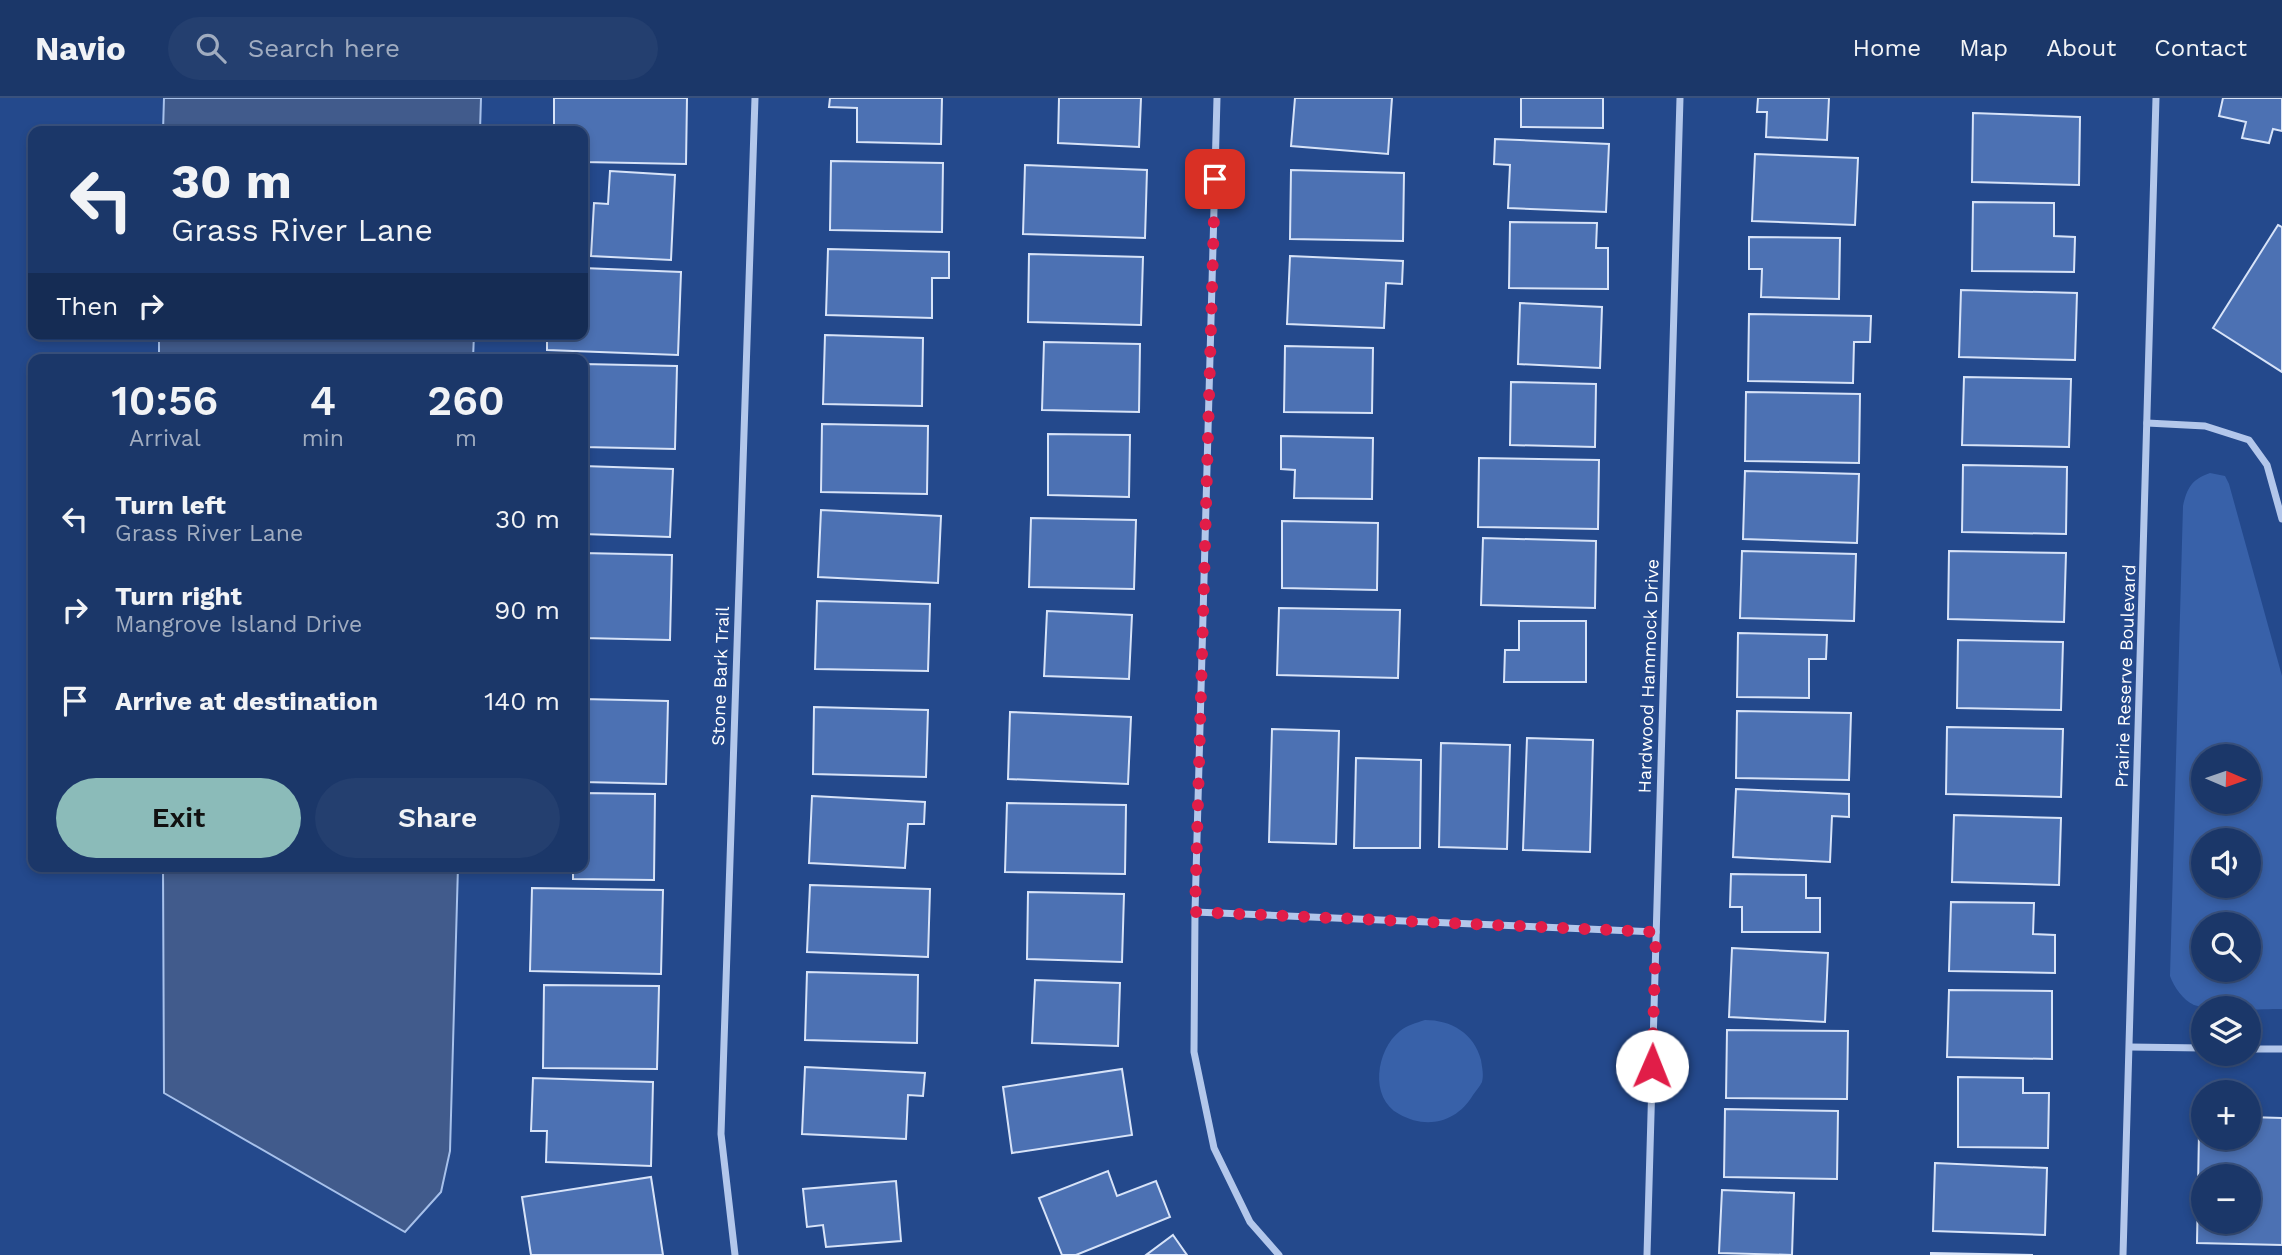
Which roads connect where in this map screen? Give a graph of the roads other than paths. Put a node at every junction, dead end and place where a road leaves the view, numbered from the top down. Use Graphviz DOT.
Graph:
graph roads {
  1 [pos="755,98"];
  2 [pos="1217,98"];
  3 [pos="1681,98"];
  4 [pos="2156,98"];
  5 [pos="2147,422"];
  6 [pos="2282,519"];
  7 [pos="1195,912"];
  8 [pos="1656,932"];
  9 [pos="2130,1047"];
  10 [pos="2191,1048"];
  11 [pos="2261,1049"];
  12 [pos="2282,1049"];
  13 [pos="735,1255"];
  14 [pos="1279,1255"];
  15 [pos="1647,1255"];
  16 [pos="2123,1255"];
  1 -- 13 [label="street, Stone Bark Trail"];
  2 -- 7 [label="street"];
  3 -- 8 [label="street, Hardwood Hammock Drive"];
  4 -- 5 [label="street, Prairie Reserve Boulevard"];
  5 -- 6 [label="street"];
  5 -- 9 [label="street, Prairie Reserve Boulevard"];
  7 -- 8 [label="street"];
  7 -- 14 [label="street"];
  8 -- 15 [label="street, Hardwood Hammock Drive"];
  9 -- 10 [label="street"];
  9 -- 16 [label="street, Prairie Reserve Boulevard"];
  11 -- 12 [label="street"];
}
